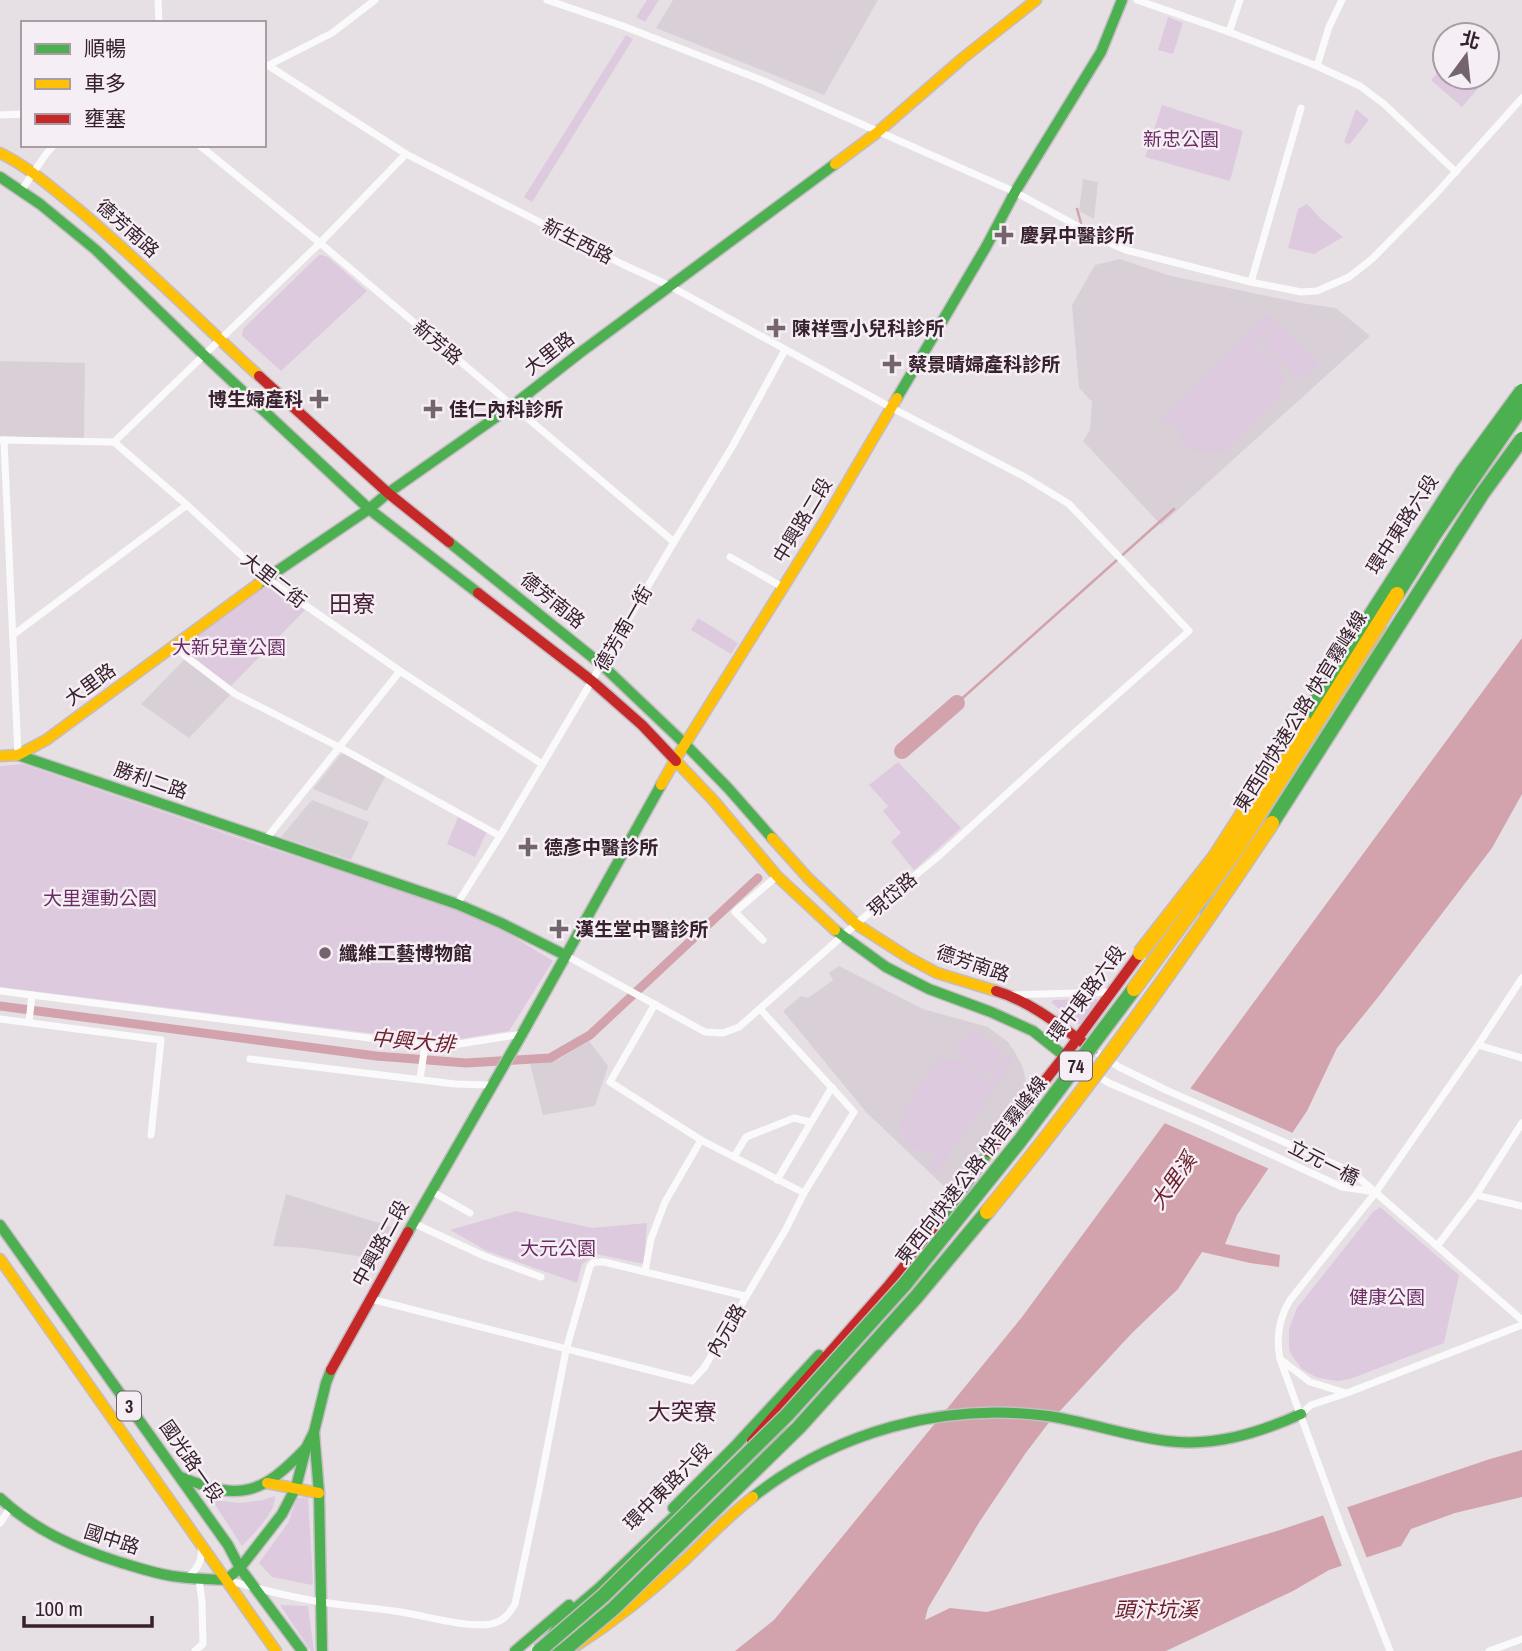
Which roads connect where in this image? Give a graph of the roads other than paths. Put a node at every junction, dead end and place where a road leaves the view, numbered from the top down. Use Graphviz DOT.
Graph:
graph roads {
  1 [pos="158,0"];
  2 [pos="375,0"];
  3 [pos="547,0"];
  4 [pos="1036,0"];
  5 [pos="1122,0"];
  6 [pos="1138,0"];
  7 [pos="1240,0"];
  8 [pos="1342,0"];
  9 [pos="159,21"];
  10 [pos="1229,32"];
  11 [pos="1317,66"];
  12 [pos="267,67"];
  13 [pos="1522,98"];
  14 [pos="1301,108"];
  15 [pos="21,114"];
  16 [pos="0,115"];
  17 [pos="879,131"];
  18 [pos="52,147"];
  19 [pos="201,147"];
  20 [pos="0,153"];
  21 [pos="406,154"];
  22 [pos="1456,172"];
  23 [pos="34,173"];
  24 [pos="0,177"];
  25 [pos="21,191"];
  26 [pos="1015,192"];
  27 [pos="320,243"];
  28 [pos="1251,282"];
  29 [pos="670,286"];
  30 [pos="220,340"];
  31 [pos="785,350"];
  32 [pos="204,355"];
  33 [pos="1522,385"];
  34 [pos="1522,391"];
  35 [pos="512,406"];
  36 [pos="1522,407"];
  37 [pos="892,408"];
  38 [pos="1522,416"];
  39 [pos="1522,439"];
  40 [pos="2,440"];
  41 [pos="114,442"];
  42 [pos="1467,460"];
  43 [pos="1485,470"];
  44 [pos="388,493"];
  45 [pos="187,505"];
  46 [pos="369,509"];
  47 [pos="674,542"];
  48 [pos="730,557"];
  49 [pos="266,578"];
  50 [pos="784,588"];
  51 [pos="1189,631"];
  52 [pos="13,635"];
  53 [pos="174,647"];
  54 [pos="602,665"];
  55 [pos="400,671"];
  56 [pos="592,681"];
  57 [pos="685,744"];
  58 [pos="339,747"];
  59 [pos="18,755"];
  60 [pos="0,756"];
  61 [pos="675,760"];
  62 [pos="542,765"];
  63 [pos="500,836"];
  64 [pos="266,839"];
  65 [pos="778,876"];
  66 [pos="457,904"];
  67 [pos="856,924"];
  68 [pos="844,936"];
  69 [pos="763,940"];
  70 [pos="1140,953"];
  71 [pos="565,956"];
  72 [pos="1522,978"];
  73 [pos="0,991"];
  74 [pos="1111,992"];
  75 [pos="32,995"];
  76 [pos="1009,995"];
  77 [pos="655,1004"];
  78 [pos="760,1009"];
  79 [pos="0,1019"];
  80 [pos="29,1023"];
  81 [pos="522,1034"];
  82 [pos="1077,1039"];
  83 [pos="425,1045"];
  84 [pos="1478,1045"];
  85 [pos="1093,1050"];
  86 [pos="1063,1056"];
  87 [pos="1522,1058"];
  88 [pos="250,1059"];
  89 [pos="1082,1066"];
  90 [pos="420,1079"];
  91 [pos="494,1082"];
  92 [pos="832,1087"];
  93 [pos="810,1122"];
  94 [pos="1521,1127"];
  95 [pos="151,1135"];
  96 [pos="701,1140"];
  97 [pos="992,1147"];
  98 [pos="734,1157"];
  99 [pos="777,1180"];
  100 [pos="431,1191"];
  101 [pos="1376,1192"];
  102 [pos="804,1193"];
  103 [pos="1476,1195"];
  104 [pos="1522,1206"];
  105 [pos="470,1213"];
  106 [pos="413,1223"];
  107 [pos="0,1225"];
  108 [pos="1437,1246"];
  109 [pos="0,1259"];
  110 [pos="645,1272"];
  111 [pos="541,1277"];
  112 [pos="745,1296"];
  113 [pos="371,1299"];
  114 [pos="1522,1322"];
  115 [pos="566,1350"];
  116 [pos="1280,1359"];
  117 [pos="1347,1393"];
  118 [pos="1300,1414"];
  119 [pos="314,1432"];
  120 [pos="306,1448"];
  121 [pos="178,1475"];
  122 [pos="267,1483"];
  123 [pos="296,1487"];
  124 [pos="319,1493"];
  125 [pos="5,1503"];
  126 [pos="0,1523"];
  127 [pos="200,1543"];
  128 [pos="240,1568"];
  129 [pos="193,1578"];
  130 [pos="226,1580"];
  131 [pos="254,1588"];
  132 [pos="320,1602"];
  133 [pos="1522,1639"];
  134 [pos="544,1650"];
  135 [pos="195,1651"];
  136 [pos="276,1651"];
  137 [pos="302,1651"];
  138 [pos="322,1651"];
  139 [pos="515,1651"];
  140 [pos="565,1651"];
  141 [pos="1390,1651"];
  142 [pos="1489,1651"];
  1 -- 9 [label="street"];
  2 -- 12 [label="street"];
  3 -- 17 [label="street"];
  4 -- 17 [label="main road, 大里路"];
  5 -- 26 [label="main road, 中興路二段"];
  6 -- 10 [label="street"];
  7 -- 10 [label="street"];
  8 -- 11 [label="street"];
  10 -- 11 [label="street"];
  11 -- 22 [label="street"];
  12 -- 21 [label="street, 新生西路"];
  13 -- 22 [label="street"];
  14 -- 28 [label="street"];
  15 -- 16 [label="street"];
  17 -- 26 [label="street"];
  17 -- 29 [label="main road, 大里路"];
  18 -- 23 [label="street"];
  19 -- 27 [label="street, 新芳路"];
  20 -- 23 [label="main road, 德芳南路"];
  21 -- 27 [label="street"];
  21 -- 29 [label="street, 新生西路"];
  22 -- 28 [label="street"];
  23 -- 25 [label="street"];
  23 -- 30 [label="main road, 德芳南路"];
  24 -- 25 [label="main road, 德芳南路"];
  25 -- 32 [label="main road, 德芳南路"];
  26 -- 28 [label="street"];
  26 -- 37 [label="main road, 中興路二段"];
  27 -- 30 [label="street"];
  27 -- 35 [label="street, 新芳路"];
  29 -- 31 [label="street, 新生西路"];
  29 -- 35 [label="main road, 大里路"];
  30 -- 32 [label="street"];
  30 -- 44 [label="main road, 德芳南路"];
  31 -- 37 [label="street, 新生西路"];
  31 -- 47 [label="street, 德芳南一街"];
  32 -- 41 [label="street"];
  32 -- 46 [label="main road, 德芳南路"];
  33 -- 42 [label="main road, 環中東路六段"];
  34 -- 70 [label="main road, bridge"];
  35 -- 44 [label="main road, 大里路"];
  35 -- 47 [label="street, 新芳路"];
  36 -- 134 [label="main road, 東西向快速公路 快官霧峰線 / 74, bridge"];
  37 -- 50 [label="main road, 中興路二段"];
  37 -- 51 [label="street, 新生西路"];
  38 -- 43 [label="main road, 環中東路六段"];
  39 -- 140 [label="main road, 東西向快速公路 快官霧峰線 / 74, bridge"];
  40 -- 41 [label="street"];
  40 -- 52 [label="street"];
  41 -- 45 [label="street, 大里二街"];
  42 -- 43 [label="main road"];
  42 -- 70 [label="main road, 環中東路六段"];
  43 -- 85 [label="main road, 環中東路六段"];
  44 -- 46 [label="main road, 大里路"];
  44 -- 54 [label="main road, 德芳南路"];
  45 -- 49 [label="street, 大里二街"];
  45 -- 52 [label="street"];
  46 -- 49 [label="main road, 大里路"];
  46 -- 56 [label="main road, 德芳南路"];
  47 -- 54 [label="street, 德芳南一街"];
  48 -- 50 [label="street"];
  49 -- 53 [label="main road, 大里路"];
  49 -- 55 [label="street, 大里二街"];
  50 -- 57 [label="main road, 中興路二段"];
  51 -- 67 [label="street, 現岱路"];
  52 -- 59 [label="street"];
  53 -- 58 [label="street"];
  53 -- 59 [label="main road, 大里路"];
  54 -- 56 [label="street, 德芳南一街"];
  54 -- 57 [label="main road, 德芳南路"];
  55 -- 58 [label="street"];
  55 -- 62 [label="street, 大里二街"];
  56 -- 61 [label="main road, 德芳南路"];
  56 -- 62 [label="street, 德芳南一街"];
  57 -- 61 [label="main road, 中興路二段"];
  57 -- 67 [label="main road, 德芳南路"];
  58 -- 63 [label="street"];
  58 -- 64 [label="street"];
  59 -- 60 [label="main road, 大里路"];
  59 -- 64 [label="main road, 勝利二路"];
  61 -- 65 [label="main road, 德芳南路"];
  61 -- 71 [label="main road, 中興路二段"];
  62 -- 63 [label="street, 德芳南一街"];
  63 -- 66 [label="street, 德芳南一街"];
  64 -- 66 [label="main road, 勝利二路"];
  65 -- 68 [label="main road, 德芳南路"];
  65 -- 69 [label="street"];
  66 -- 71 [label="main road, 勝利二路"];
  67 -- 68 [label="street, 現岱路"];
  67 -- 76 [label="main road, 德芳南路"];
  68 -- 78 [label="street, 現岱路"];
  68 -- 86 [label="main road, 德芳南路"];
  70 -- 74 [label="main road, 環中東路六段"];
  71 -- 77 [label="street, 現岱路"];
  71 -- 81 [label="main road, 中興路二段"];
  72 -- 84 [label="street"];
  73 -- 75 [label="street"];
  74 -- 76 [label="street"];
  74 -- 82 [label="main road, 環中東路六段"];
  75 -- 80 [label="street"];
  75 -- 83 [label="street"];
  76 -- 82 [label="main road, 德芳南路"];
  77 -- 78 [label="street, 現岱路"];
  77 -- 96 [label="street"];
  78 -- 92 [label="street, 內元路"];
  79 -- 80 [label="street"];
  80 -- 95 [label="street"];
  81 -- 83 [label="street"];
  81 -- 91 [label="main road, 中興路二段"];
  82 -- 85 [label="main road, 德芳南路"];
  82 -- 86 [label="main road, 環中東路六段"];
  83 -- 90 [label="street"];
  84 -- 87 [label="street"];
  84 -- 101 [label="street"];
  85 -- 89 [label="main road, 環中東路六段"];
  85 -- 101 [label="street, 立元一橋"];
  86 -- 89 [label="main road, 德芳南路"];
  86 -- 97 [label="main road, 環中東路六段"];
  88 -- 90 [label="street"];
  89 -- 101 [label="street, 立元一橋"];
  89 -- 134 [label="main road, 環中東路六段"];
  90 -- 91 [label="street"];
  91 -- 100 [label="main road, 中興路二段"];
  92 -- 93 [label="street"];
  92 -- 102 [label="street, 內元路"];
  93 -- 98 [label="street"];
  93 -- 99 [label="street"];
  94 -- 103 [label="street"];
  96 -- 98 [label="street"];
  96 -- 110 [label="street"];
  97 -- 134 [label="main road, bridge"];
  97 -- 139 [label="main road, 環中東路六段"];
  98 -- 99 [label="street"];
  99 -- 102 [label="street"];
  100 -- 105 [label="street"];
  100 -- 106 [label="main road, 中興路二段"];
  101 -- 108 [label="street"];
  101 -- 116 [label="street"];
  102 -- 112 [label="street, 內元路"];
  103 -- 104 [label="street"];
  103 -- 108 [label="street"];
  106 -- 111 [label="street"];
  106 -- 113 [label="main road, 中興路二段"];
  107 -- 121 [label="main road, 國光路一段 / 3"];
  108 -- 114 [label="street"];
  109 -- 127 [label="main road, 國光路一段 / 3"];
  110 -- 112 [label="street"];
  110 -- 115 [label="street"];
  112 -- 115 [label="street, 內元路"];
  113 -- 115 [label="street, 內元路"];
  113 -- 119 [label="main road, 中興路二段"];
  114 -- 117 [label="street"];
  115 -- 132 [label="street"];
  116 -- 117 [label="street"];
  116 -- 118 [label="street"];
  117 -- 118 [label="street"];
  118 -- 140 [label="main road, 74"];
  118 -- 141 [label="street"];
  119 -- 120 [label="main road, 中興路二段"];
  119 -- 124 [label="main road, 中興路二段"];
  120 -- 122 [label="main road"];
  120 -- 123 [label="main road, 中興路二段"];
  121 -- 122 [label="main road"];
  121 -- 128 [label="main road, 國光路一段 / 3"];
  122 -- 123 [label="main road"];
  123 -- 124 [label="main road"];
  123 -- 128 [label="main road, 中興路二段"];
  124 -- 132 [label="main road, 中興路二段"];
  125 -- 126 [label="street"];
  125 -- 129 [label="main road, 國中路"];
  127 -- 129 [label="street"];
  127 -- 130 [label="main road, 國光路一段 / 3"];
  128 -- 130 [label="main road, 中興路二段"];
  128 -- 131 [label="main road, 國光路一段 / 3"];
  129 -- 130 [label="main road, 國中路"];
  129 -- 135 [label="street"];
  130 -- 131 [label="street"];
  130 -- 136 [label="main road, 國光路一段 / 3"];
  131 -- 132 [label="street"];
  131 -- 137 [label="main road, 國光路一段 / 3"];
  132 -- 138 [label="main road, 中興路二段"];
  133 -- 142 [label="street"];
}
